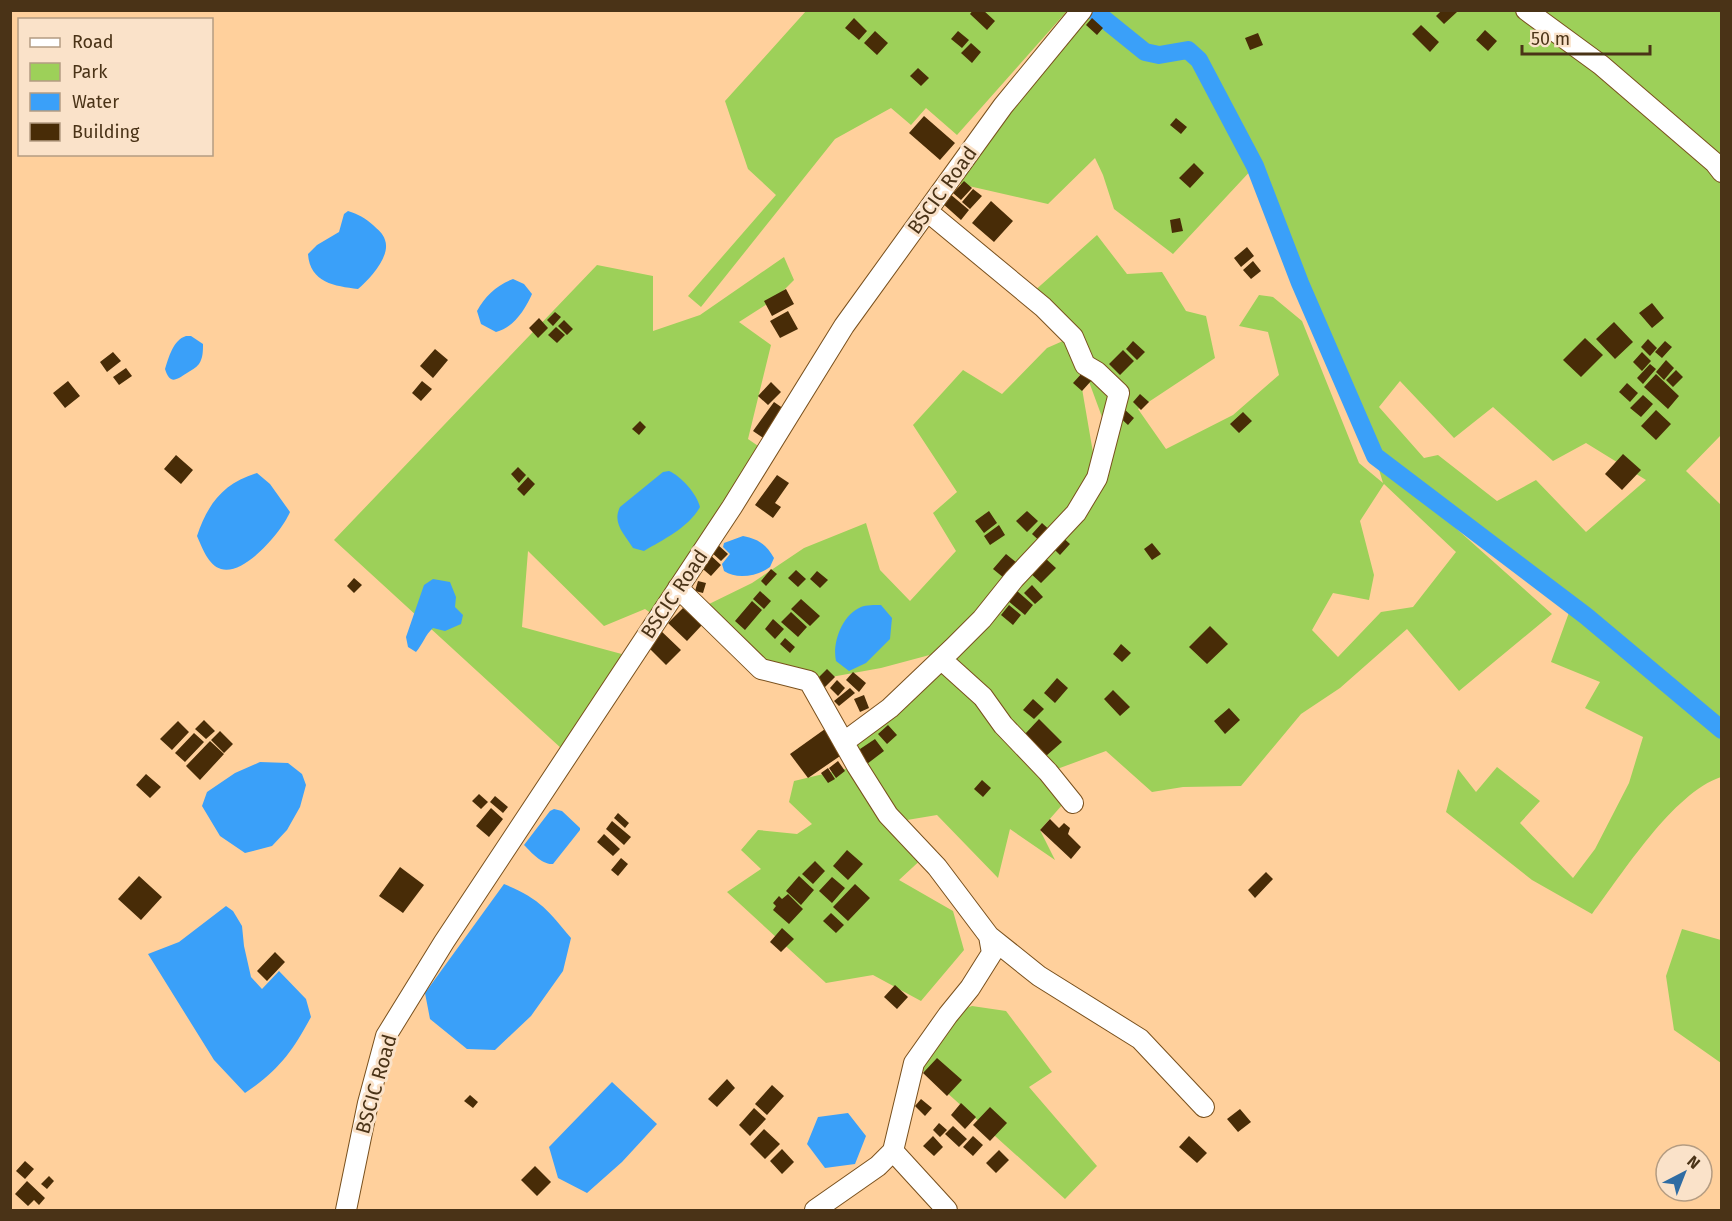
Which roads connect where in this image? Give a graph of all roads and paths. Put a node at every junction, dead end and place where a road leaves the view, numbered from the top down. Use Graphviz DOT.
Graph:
graph roads {
  1 [pos="1526,10"];
  2 [pos="1080,13"];
  3 [pos="1722,172"];
  4 [pos="927,211"];
  5 [pos="678,588"];
  6 [pos="942,660"];
  7 [pos="844,742"];
  8 [pos="1073,803"];
  9 [pos="989,936"];
  10 [pos="1204,1107"];
  11 [pos="893,1151"];
  12 [pos="346,1210"];
  13 [pos="815,1210"];
  14 [pos="947,1210"];
  1 -- 3 [label="street"];
  2 -- 4 [label="street, BSCIC Road"];
  4 -- 5 [label="street, BSCIC Road"];
  4 -- 6 [label="street"];
  5 -- 7 [label="street"];
  5 -- 12 [label="street, BSCIC Road"];
  6 -- 7 [label="street"];
  6 -- 8 [label="street"];
  7 -- 9 [label="street"];
  9 -- 10 [label="street"];
  9 -- 11 [label="street"];
  11 -- 13 [label="street"];
  11 -- 14 [label="street"];
}
